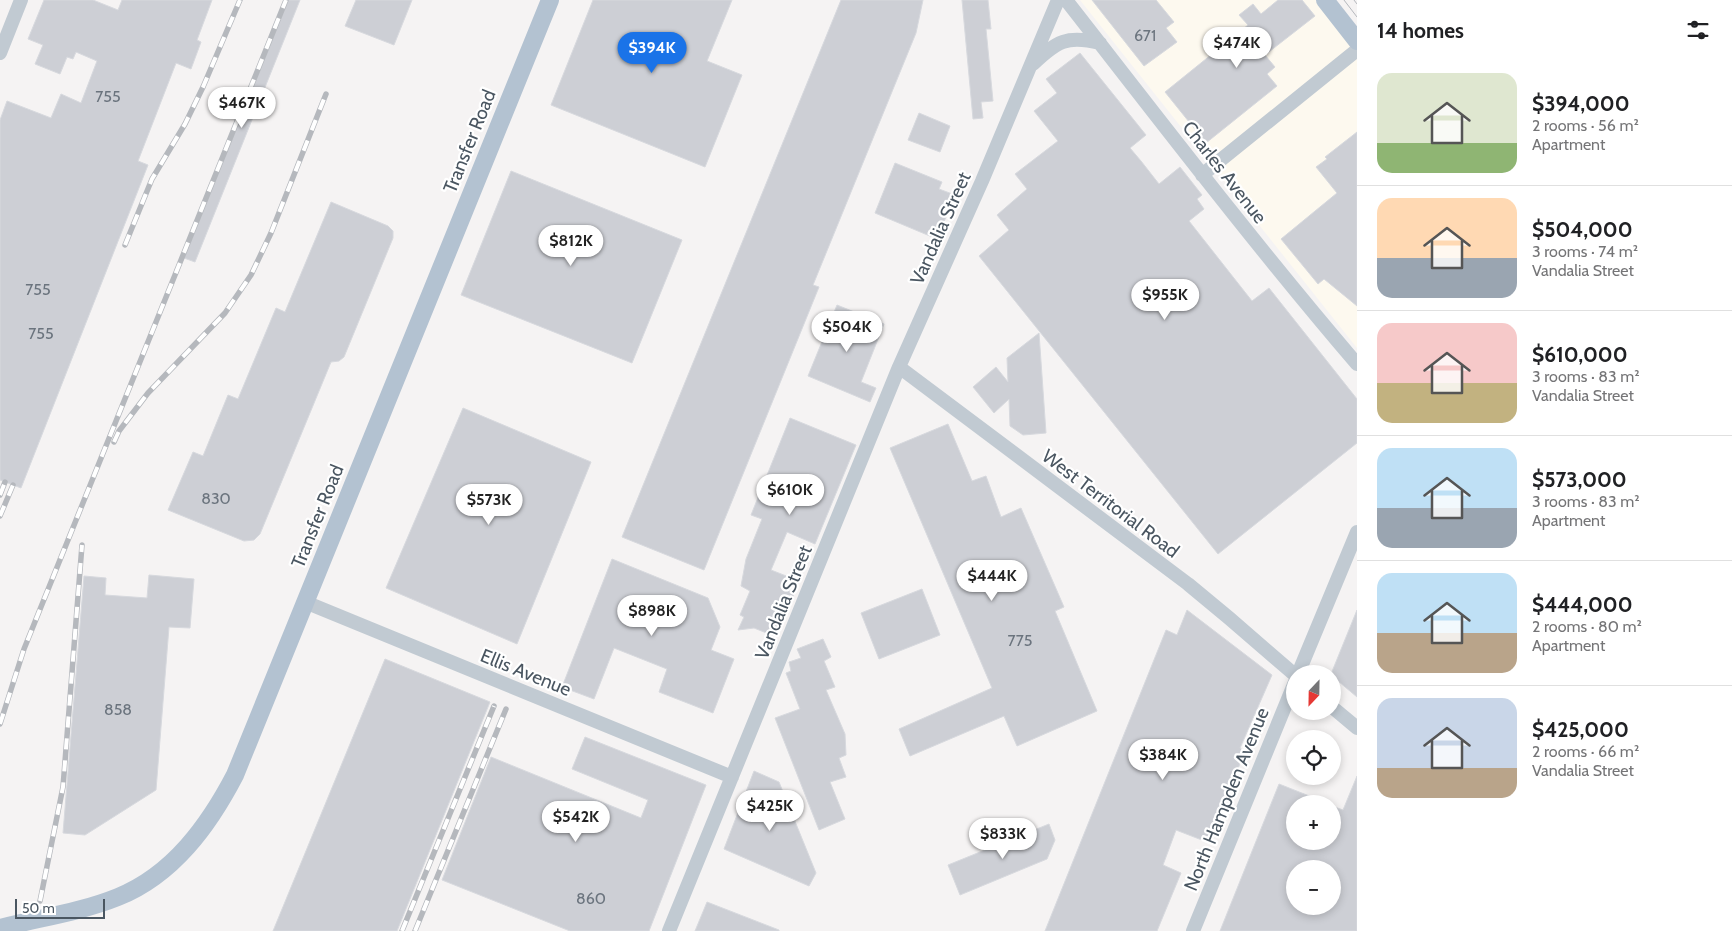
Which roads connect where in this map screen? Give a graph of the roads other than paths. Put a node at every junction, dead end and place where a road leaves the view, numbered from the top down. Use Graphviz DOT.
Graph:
graph roads {
  1 [pos="22,0"];
  2 [pos="550,0"];
  3 [pos="1058,0"];
  4 [pos="1066,0"];
  5 [pos="1325,0"];
  6 [pos="1357,40"];
  7 [pos="1100,43"];
  8 [pos="1357,50"];
  9 [pos="0,53"];
  10 [pos="1029,68"];
  11 [pos="1202,175"];
  12 [pos="1357,364"];
  13 [pos="899,367"];
  14 [pos="1357,532"];
  15 [pos="305,602"];
  16 [pos="1286,665"];
  17 [pos="1301,665"];
  18 [pos="1286,704"];
  19 [pos="1341,715"];
  20 [pos="1357,728"];
  21 [pos="732,776"];
  22 [pos="0,928"];
  23 [pos="669,931"];
  24 [pos="1193,931"];
  1 -- 9 [label="street"];
  2 -- 15 [label="main road, Transfer Road"];
  3 -- 10 [label="street, Vandalia Street"];
  4 -- 7 [label="street, Charles Avenue"];
  5 -- 6 [label="main road"];
  7 -- 10 [label="street, Vandalia Street"];
  7 -- 11 [label="street, Charles Avenue"];
  8 -- 11 [label="street"];
  10 -- 13 [label="street, Vandalia Street"];
  11 -- 12 [label="street, Charles Avenue"];
  13 -- 16 [label="street, West Territorial Road"];
  13 -- 21 [label="street, Vandalia Street"];
  14 -- 17 [label="street"];
  15 -- 21 [label="street, Ellis Avenue"];
  15 -- 22 [label="main road, Transfer Road"];
  18 -- 24 [label="street, North Hampden Avenue"];
  19 -- 20 [label="street"];
  21 -- 23 [label="street, Vandalia Street"];
}
